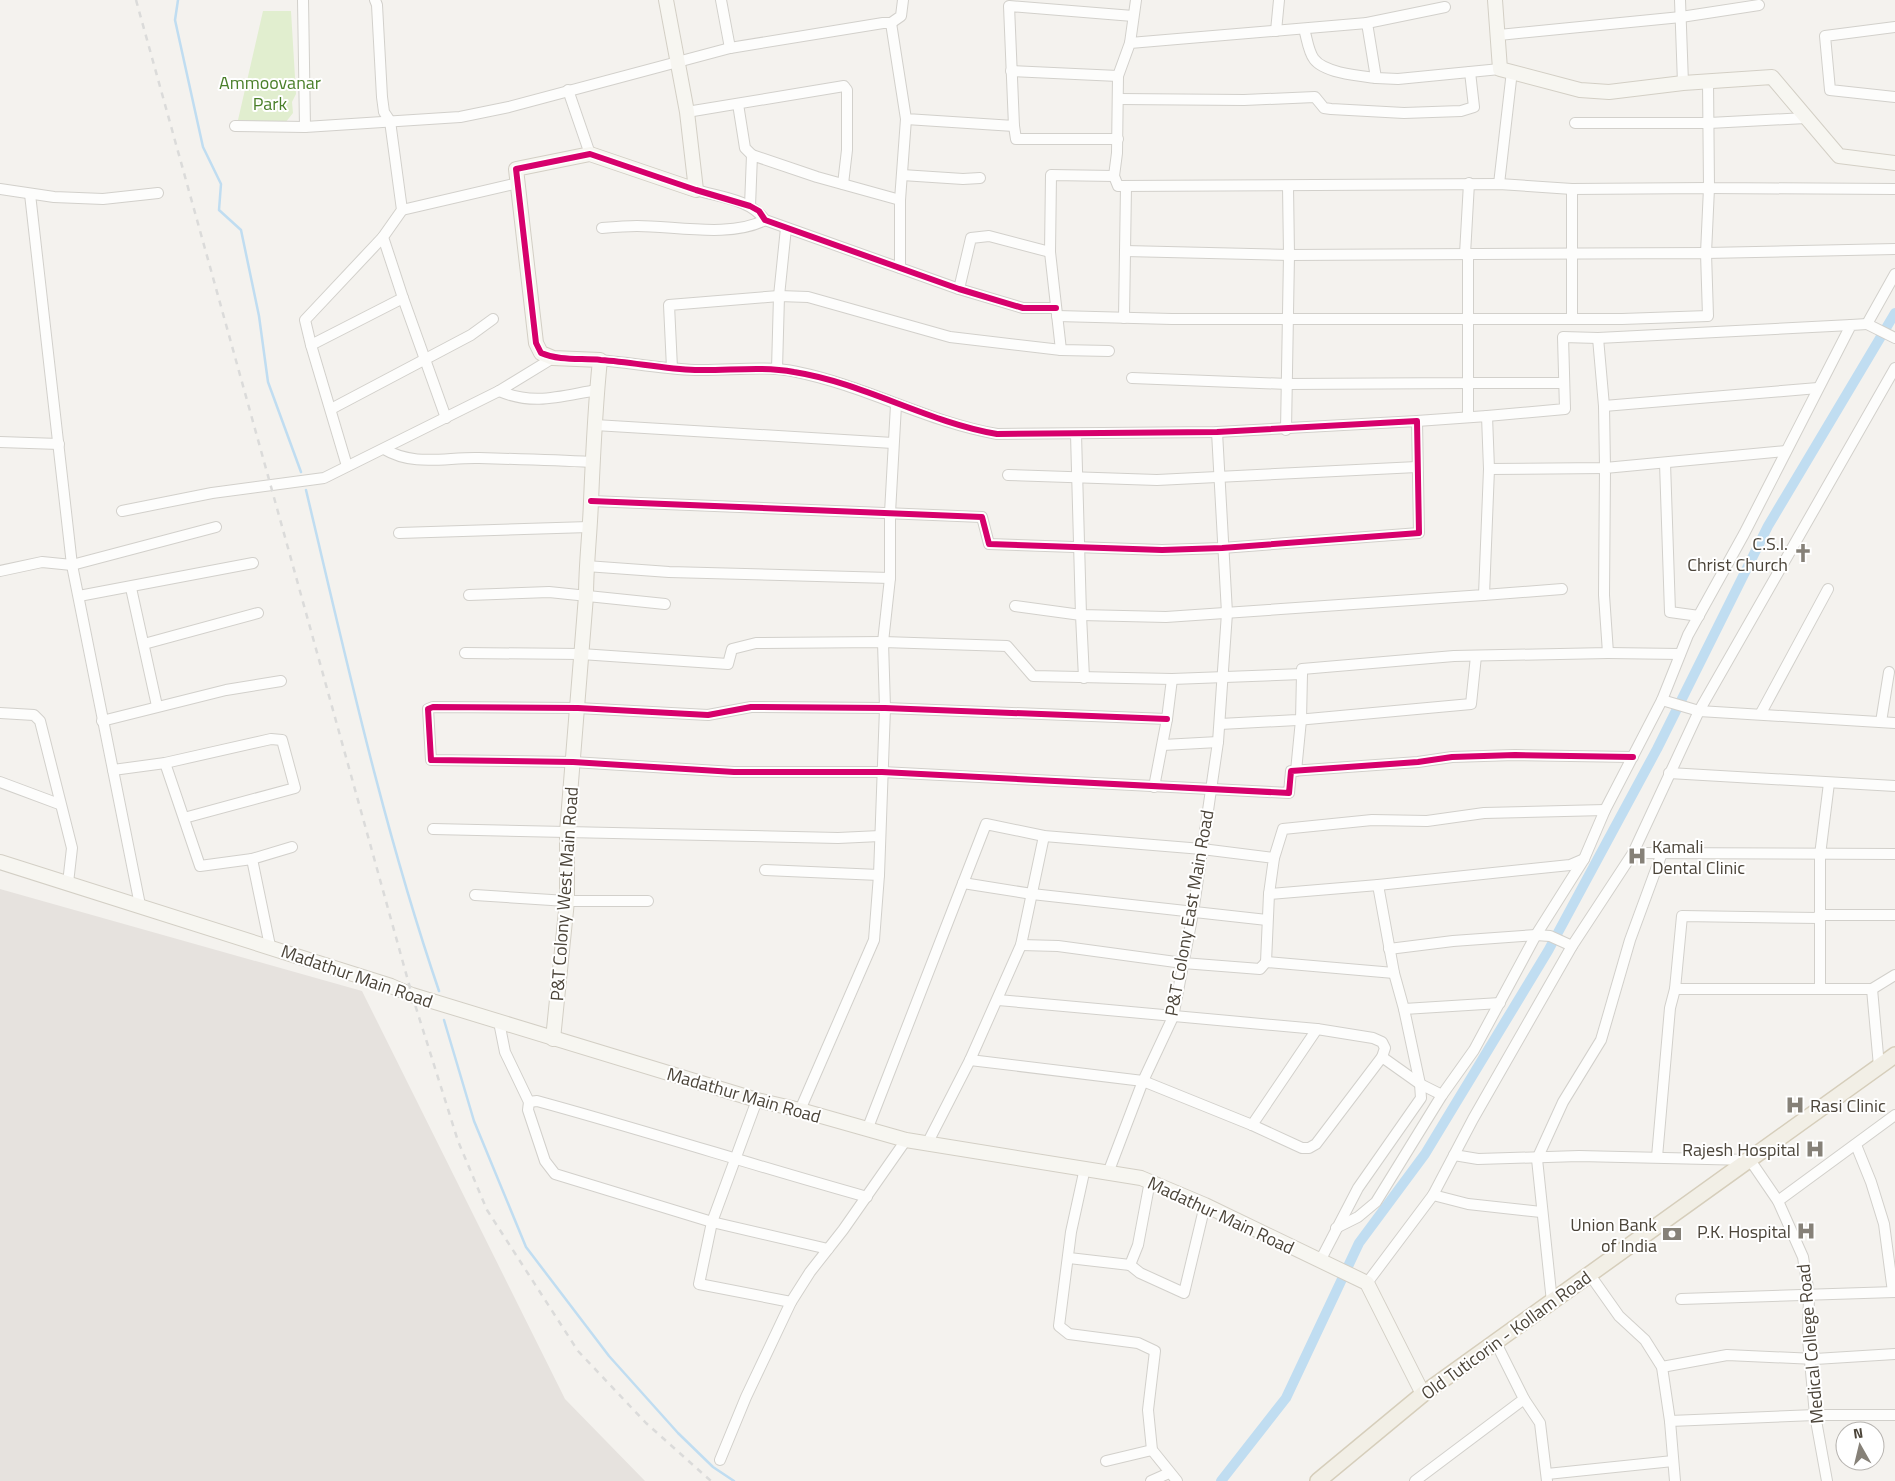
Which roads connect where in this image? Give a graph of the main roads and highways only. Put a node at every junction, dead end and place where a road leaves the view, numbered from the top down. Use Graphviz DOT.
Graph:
graph roads {
  1 [pos="1895,1056"];
  2 [pos="1318,1481"];
  1 -- 2 [label="main road, Old Tuticorin - Kollam Road"];
}
